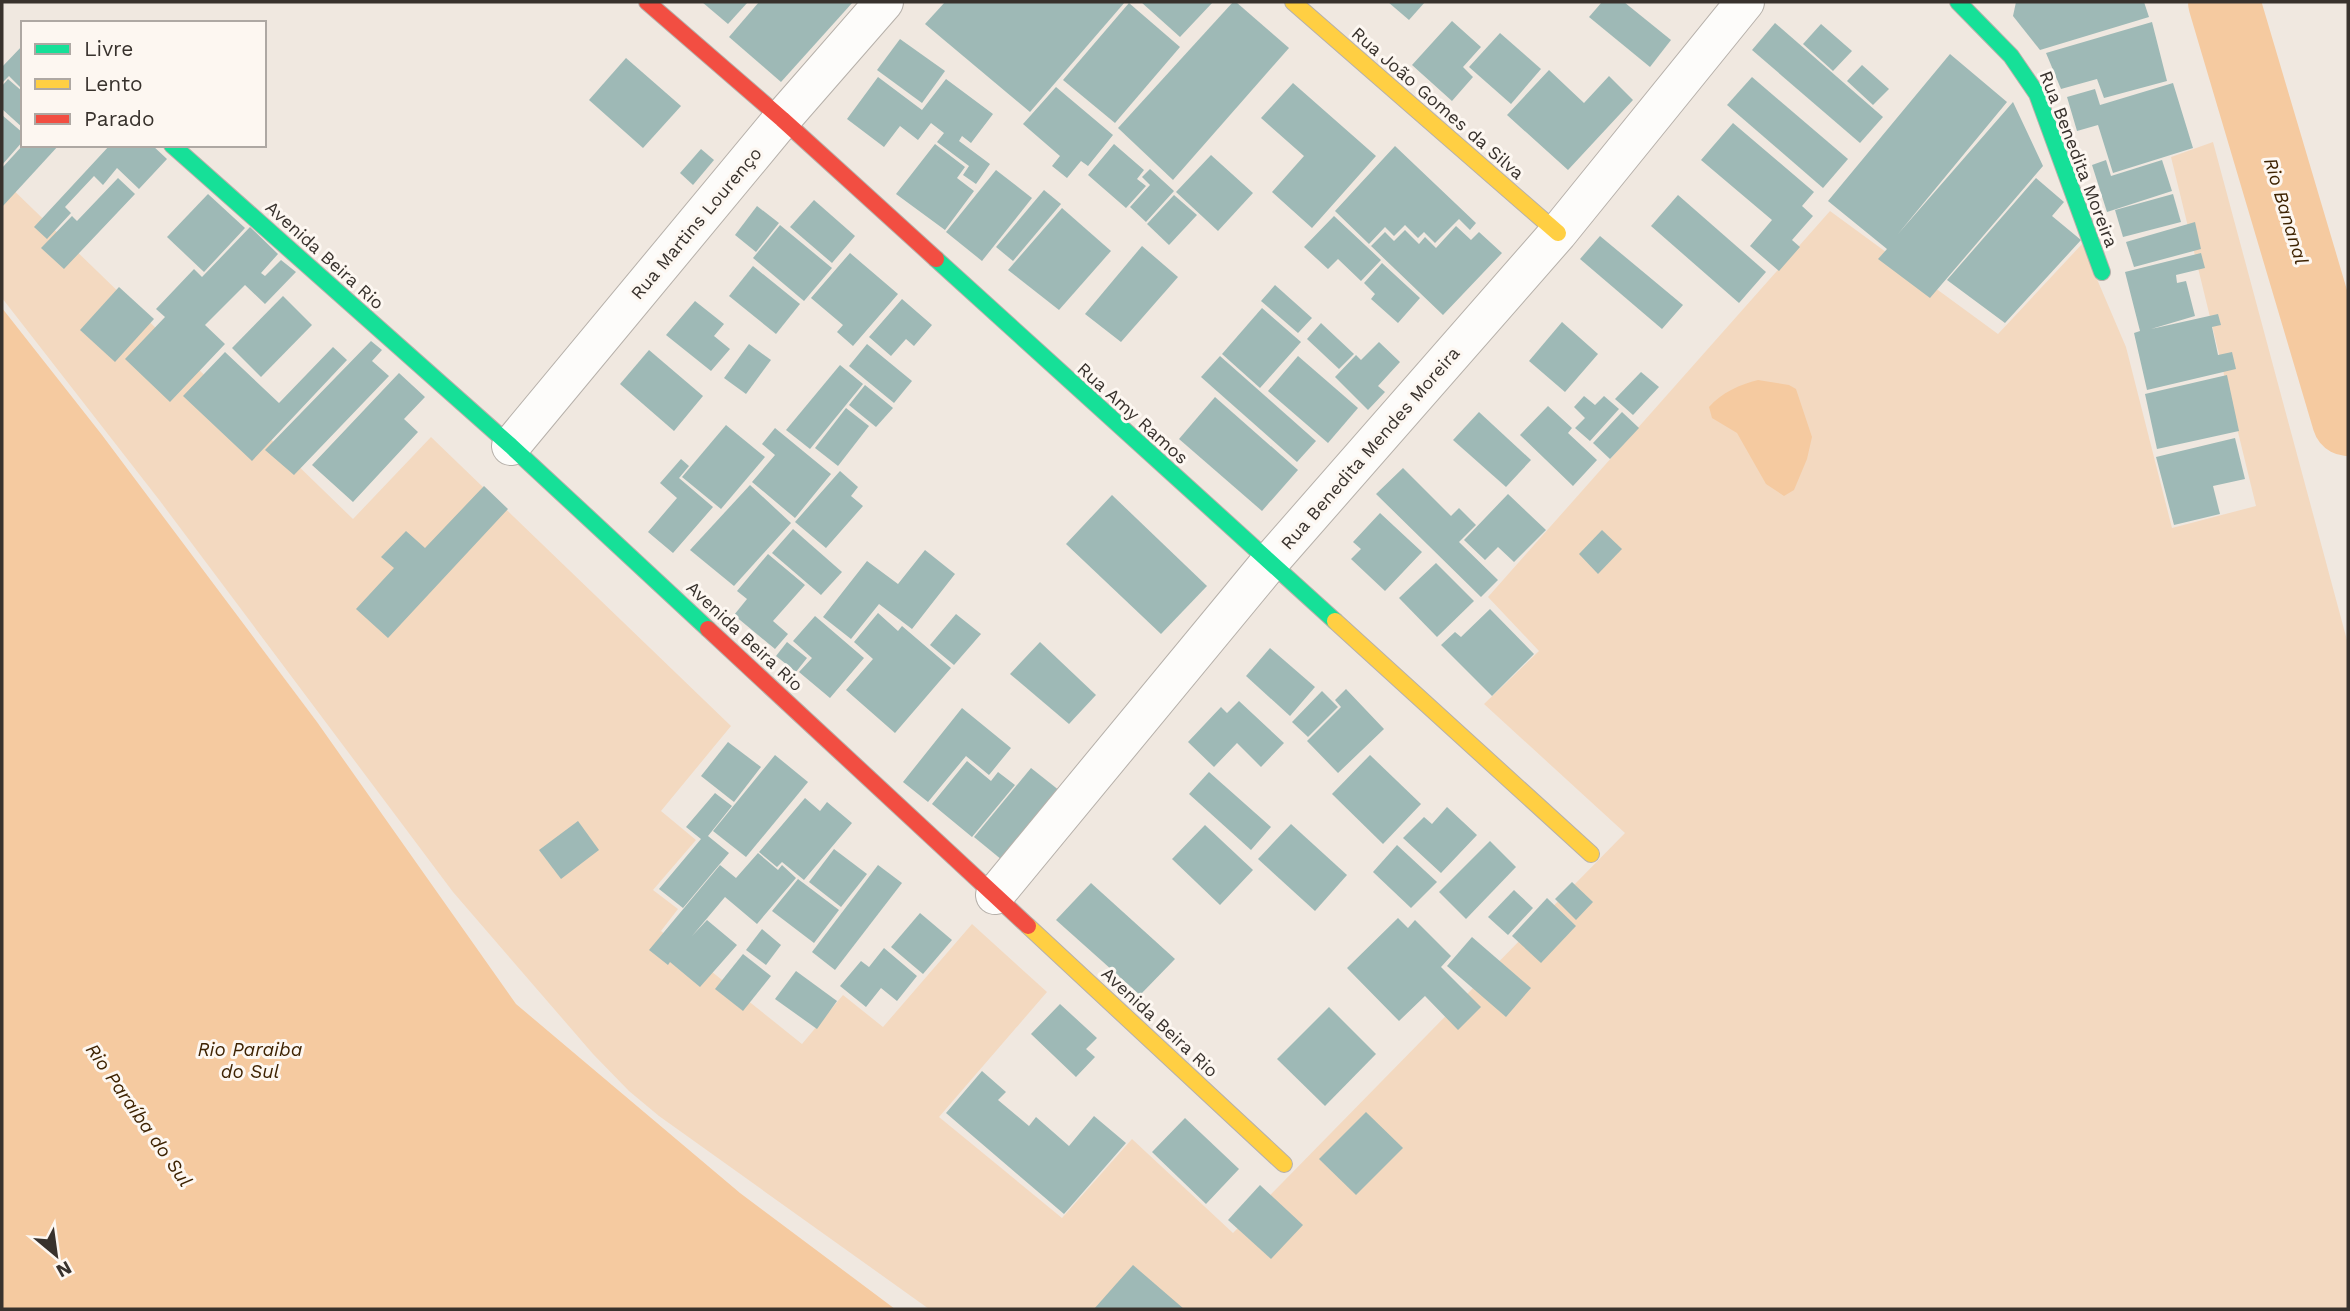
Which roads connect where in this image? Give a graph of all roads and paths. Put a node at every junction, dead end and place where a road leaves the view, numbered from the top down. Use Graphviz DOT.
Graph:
graph roads {
  1 [pos="647,2"];
  2 [pos="884,2"];
  3 [pos="1293,2"];
  4 [pos="1745,2"];
  5 [pos="1958,2"];
  6 [pos="782,119"];
  7 [pos="174,147"];
  8 [pos="1558,233"];
  9 [pos="2102,272"];
  10 [pos="511,446"];
  11 [pos="1269,563"];
  12 [pos="1591,854"];
  13 [pos="995,895"];
  14 [pos="1284,1164"];
  1 -- 6 [label="street, Rua Amy Ramos"];
  2 -- 6 [label="street, Rua Martins Lourenço"];
  3 -- 8 [label="street, Rua João Gomes da Silva"];
  4 -- 8 [label="street, Rua Benedita Mendes Moreira"];
  5 -- 9 [label="street, Rua Benedita Moreira"];
  6 -- 10 [label="street, Rua Martins Lourenço"];
  6 -- 11 [label="street, Rua Amy Ramos"];
  7 -- 10 [label="street, Avenida Beira Rio"];
  8 -- 11 [label="street, Rua Benedita Mendes Moreira"];
  10 -- 13 [label="street, Avenida Beira Rio"];
  11 -- 12 [label="street, Rua Amy Ramos"];
  11 -- 13 [label="street, Rua Benedita Mendes Moreira"];
  13 -- 14 [label="street, Avenida Beira Rio"];
}
